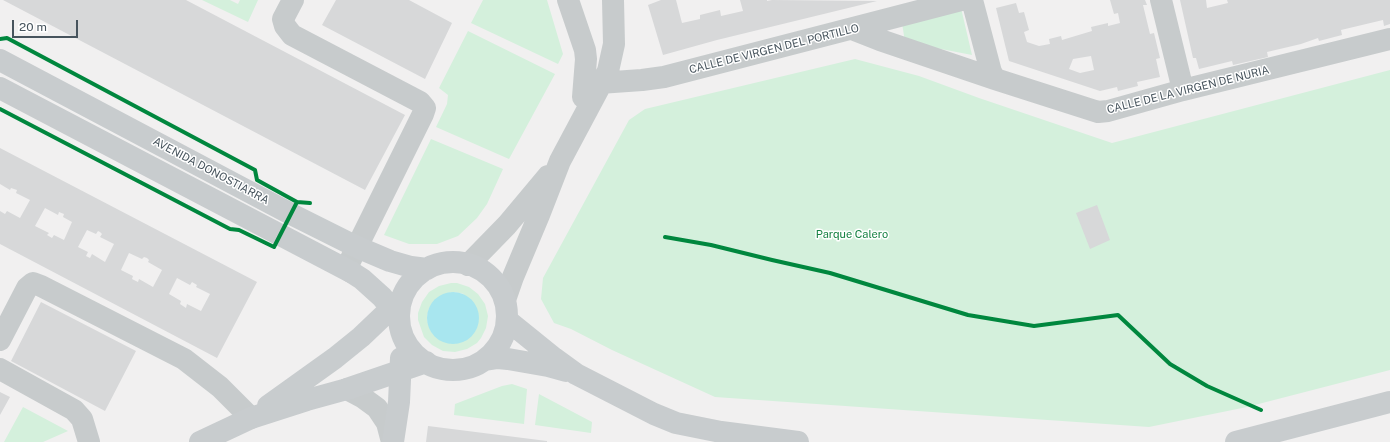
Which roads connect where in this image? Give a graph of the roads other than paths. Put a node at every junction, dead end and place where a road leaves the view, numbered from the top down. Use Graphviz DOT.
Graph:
graph roads {
  1 [pos="293,0"];
  2 [pos="568,0"];
  3 [pos="613,0"];
  4 [pos="961,0"];
  5 [pos="972,0"];
  6 [pos="1161,0"];
  7 [pos="852,29"];
  8 [pos="1390,39"];
  9 [pos="0,60"];
  10 [pos="995,79"];
  11 [pos="594,83"];
  12 [pos="0,88"];
  13 [pos="1183,90"];
  14 [pos="560,161"];
  15 [pos="357,247"];
  16 [pos="468,265"];
  17 [pos="427,270"];
  18 [pos="351,272"];
  19 [pos="506,310"];
  20 [pos="399,314"];
  21 [pos="0,340"];
  22 [pos="485,360"];
  23 [pos="427,363"];
  24 [pos="0,369"];
  25 [pos="400,372"];
  26 [pos="576,374"];
  27 [pos="347,389"];
  28 [pos="398,402"];
  29 [pos="1390,402"];
  30 [pos="251,418"];
  31 [pos="721,437"];
  32 [pos="1264,438"];
  33 [pos="89,442"];
  34 [pos="200,442"];
  35 [pos="392,442"];
  36 [pos="798,442"];
  37 [pos="1236,442"];
  1 -- 15 [label="street"];
  2 -- 11 [label="street"];
  3 -- 11 [label="street"];
  4 -- 7 [label="street, CALLE DE VIRGEN DEL PORTILLO"];
  5 -- 10 [label="street"];
  6 -- 13 [label="street"];
  7 -- 10 [label="street, CALLE DE LA VIRGEN DE NURIA"];
  7 -- 11 [label="street, CALLE DE VIRGEN DEL PORTILLO"];
  8 -- 13 [label="street, CALLE DE LA VIRGEN DE NURIA"];
  9 -- 15 [label="street, AVENIDA DONOSTIARRA"];
  10 -- 13 [label="street, CALLE DE LA VIRGEN DE NURIA"];
  11 -- 14 [label="street"];
  12 -- 18 [label="street"];
  14 -- 16 [label="street"];
  14 -- 19 [label="street"];
  15 -- 17 [label="street, AVENIDA DONOSTIARRA"];
  15 -- 18 [label="street"];
  16 -- 17 [label="street"];
  16 -- 19 [label="street"];
  17 -- 20 [label="street"];
  18 -- 20 [label="street"];
  19 -- 22 [label="street"];
  19 -- 26 [label="street"];
  20 -- 23 [label="street"];
  20 -- 25 [label="street"];
  20 -- 30 [label="street"];
  21 -- 30 [label="street"];
  22 -- 23 [label="street"];
  22 -- 26 [label="street"];
  23 -- 25 [label="street"];
  23 -- 28 [label="street"];
  24 -- 33 [label="street"];
  25 -- 27 [label="street"];
  25 -- 28 [label="street"];
  26 -- 31 [label="street"];
  27 -- 30 [label="street"];
  27 -- 35 [label="street"];
  28 -- 35 [label="street"];
  29 -- 32 [label="street"];
  30 -- 34 [label="street"];
  31 -- 36 [label="street"];
  32 -- 37 [label="street"];
}
